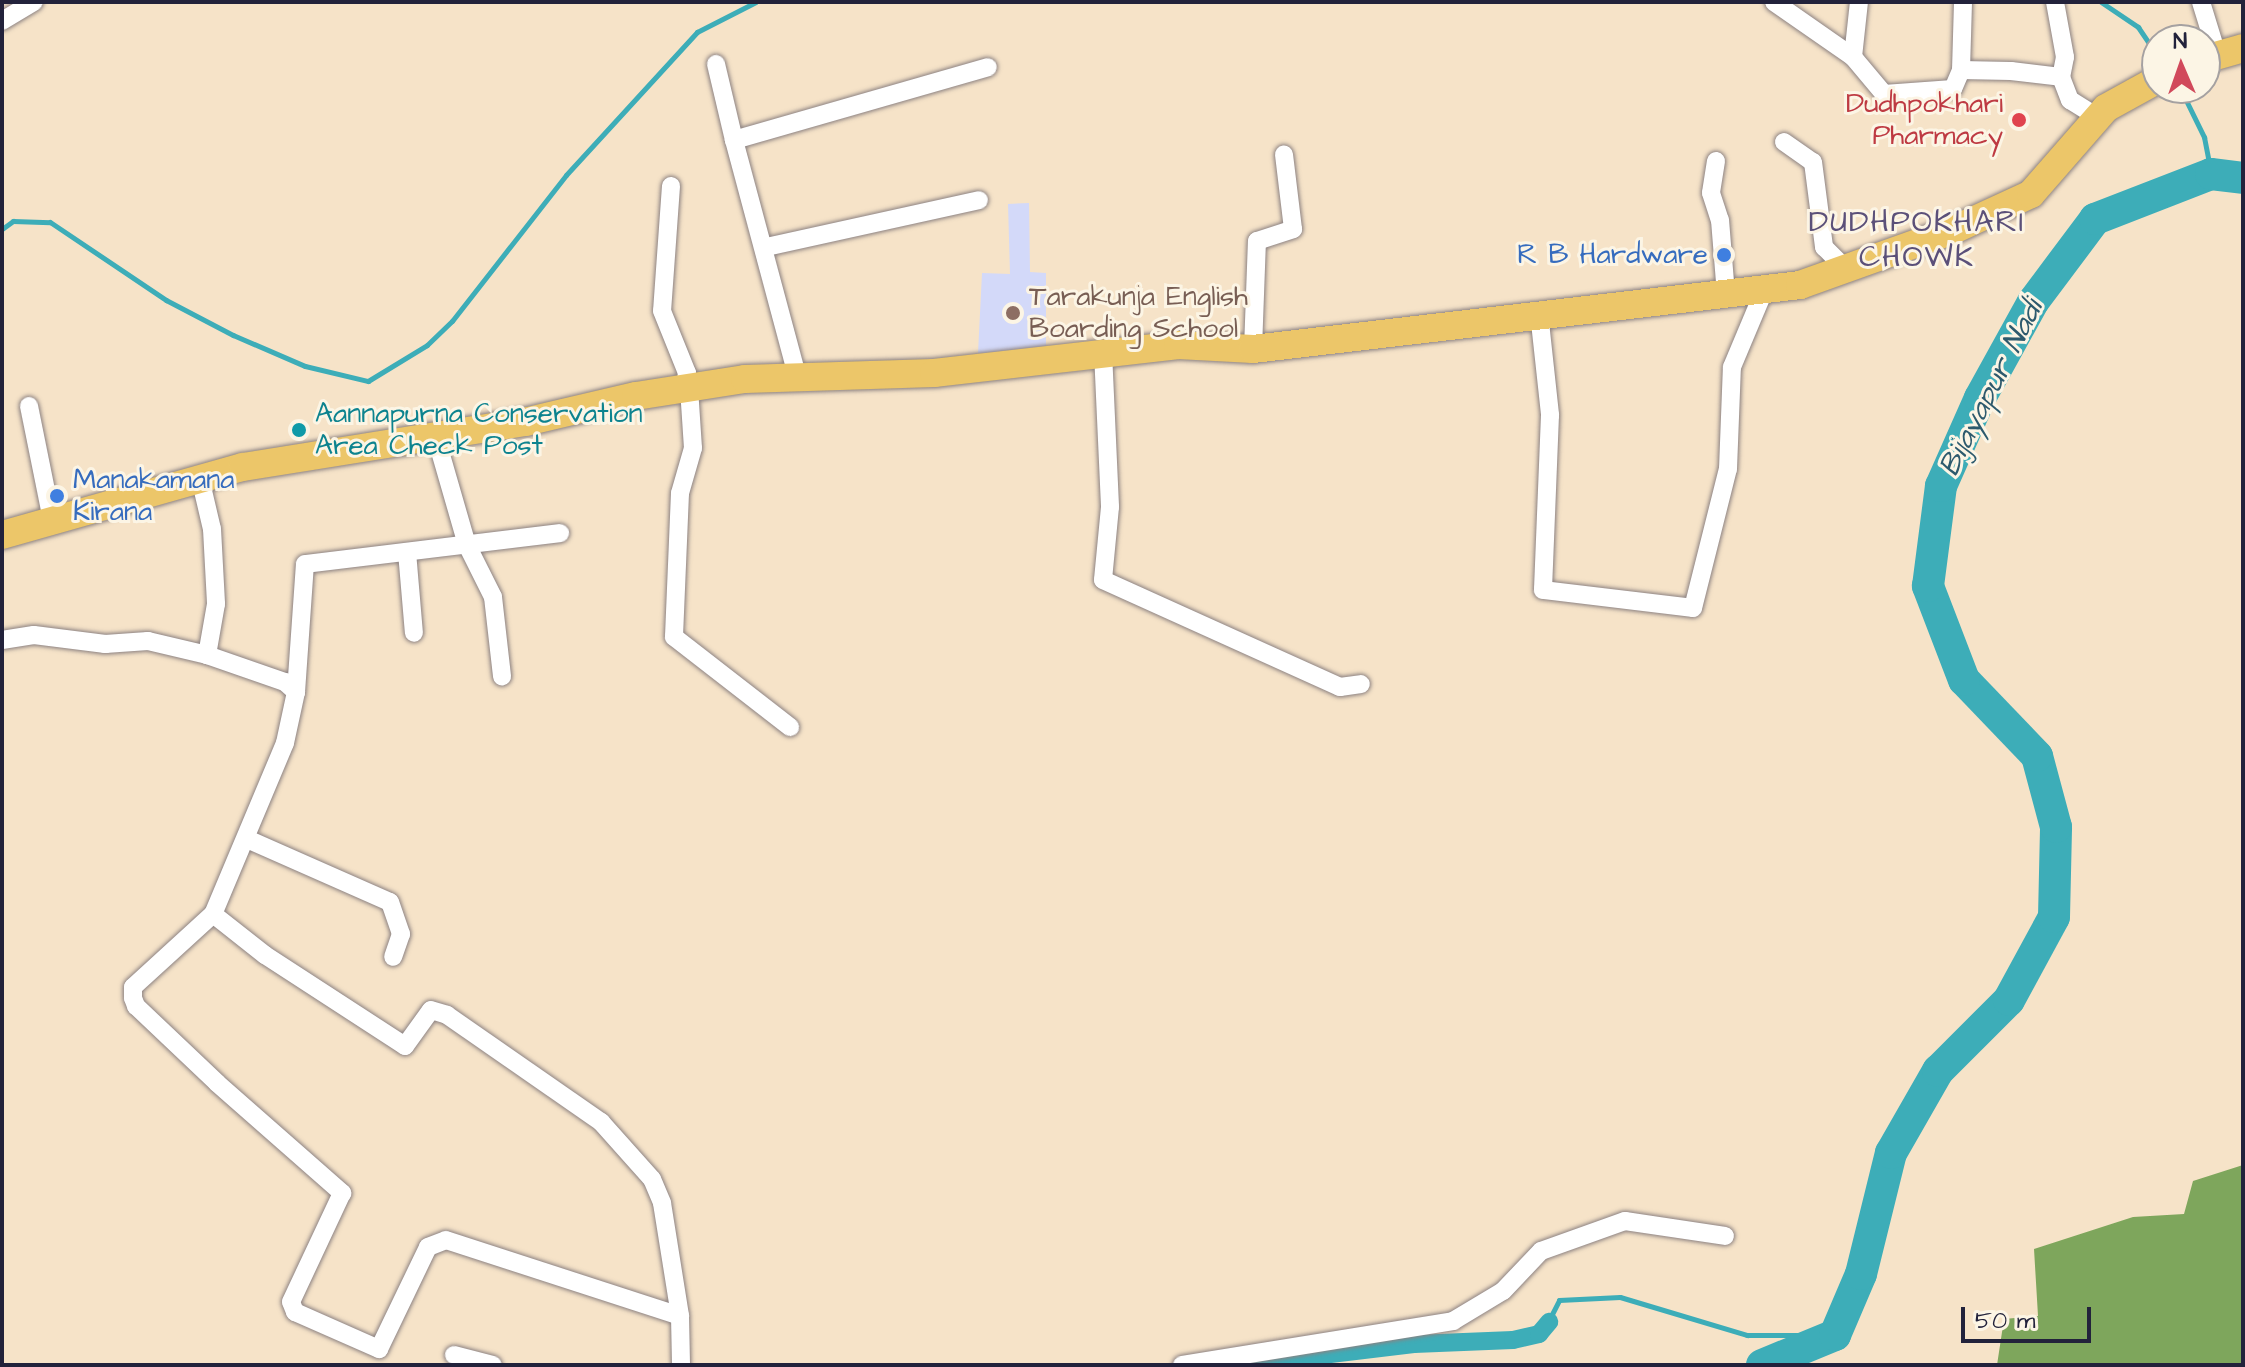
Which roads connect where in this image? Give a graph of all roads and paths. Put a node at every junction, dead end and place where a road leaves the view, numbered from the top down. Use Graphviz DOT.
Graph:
graph roads {
  1 [pos="34,2"];
  2 [pos="1774,2"];
  3 [pos="1859,2"];
  4 [pos="1963,2"];
  5 [pos="2055,2"];
  6 [pos="2201,2"];
  7 [pos="2,21"];
  8 [pos="2222,54"];
  9 [pos="1853,57"];
  10 [pos="716,64"];
  11 [pos="988,67"];
  12 [pos="1961,70"];
  13 [pos="2061,77"];
  14 [pos="2141,88"];
  15 [pos="2097,117"];
  16 [pos="734,140"];
  17 [pos="1784,142"];
  18 [pos="1284,155"];
  19 [pos="1716,161"];
  20 [pos="671,186"];
  21 [pos="979,200"];
  22 [pos="766,247"];
  23 [pos="1843,266"];
  24 [pos="1764,291"];
  25 [pos="1726,294"];
  26 [pos="1539,313"];
  27 [pos="1253,349"];
  28 [pos="1103,352"];
  29 [pos="798,379"];
  30 [pos="687,388"];
  31 [pos="29,406"];
  32 [pos="435,434"];
  33 [pos="200,478"];
  34 [pos="52,520"];
  35 [pos="560,533"];
  36 [pos="2,535"];
  37 [pos="467,545"];
  38 [pos="407,552"];
  39 [pos="414,633"];
  40 [pos="2,640"];
  41 [pos="207,655"];
  42 [pos="502,676"];
  43 [pos="1361,684"];
  44 [pos="296,692"];
  45 [pos="790,727"];
  46 [pos="247,839"];
  47 [pos="213,914"];
  48 [pos="393,957"];
  49 [pos="1725,1236"];
  50 [pos="680,1316"];
  51 [pos="454,1355"];
  52 [pos="376,1357"];
  53 [pos="493,1365"];
  54 [pos="681,1365"];
  55 [pos="1182,1365"];
  1 -- 7 [label="street"];
  2 -- 9 [label="street"];
  3 -- 9 [label="street"];
  4 -- 12 [label="street"];
  5 -- 13 [label="street"];
  6 -- 8 [label="street"];
  9 -- 12 [label="street"];
  10 -- 16 [label="street"];
  11 -- 16 [label="street"];
  12 -- 13 [label="street"];
  13 -- 15 [label="street"];
  14 -- 15 [label="main road"];
  15 -- 23 [label="main road"];
  16 -- 22 [label="street"];
  17 -- 23 [label="street"];
  18 -- 27 [label="street"];
  19 -- 25 [label="street"];
  20 -- 30 [label="street"];
  21 -- 22 [label="street"];
  22 -- 29 [label="street"];
  23 -- 24 [label="main road"];
  24 -- 25 [label="main road"];
  24 -- 26 [label="street"];
  25 -- 26 [label="main road"];
  26 -- 27 [label="main road"];
  27 -- 28 [label="main road"];
  28 -- 29 [label="main road"];
  28 -- 43 [label="street"];
  29 -- 30 [label="main road"];
  30 -- 32 [label="main road"];
  30 -- 45 [label="street"];
  31 -- 34 [label="street"];
  32 -- 33 [label="main road"];
  32 -- 37 [label="street"];
  33 -- 34 [label="main road"];
  33 -- 41 [label="street"];
  34 -- 36 [label="main road"];
  35 -- 37 [label="street"];
  37 -- 38 [label="street"];
  37 -- 42 [label="street"];
  38 -- 39 [label="street"];
  38 -- 44 [label="street"];
  40 -- 41 [label="street"];
  41 -- 44 [label="street"];
  44 -- 46 [label="street"];
  46 -- 47 [label="street"];
  46 -- 48 [label="street"];
  47 -- 50 [label="street"];
  47 -- 52 [label="street"];
  49 -- 55 [label="street"];
  50 -- 52 [label="street"];
  50 -- 54 [label="street"];
  51 -- 53 [label="street"];
}
